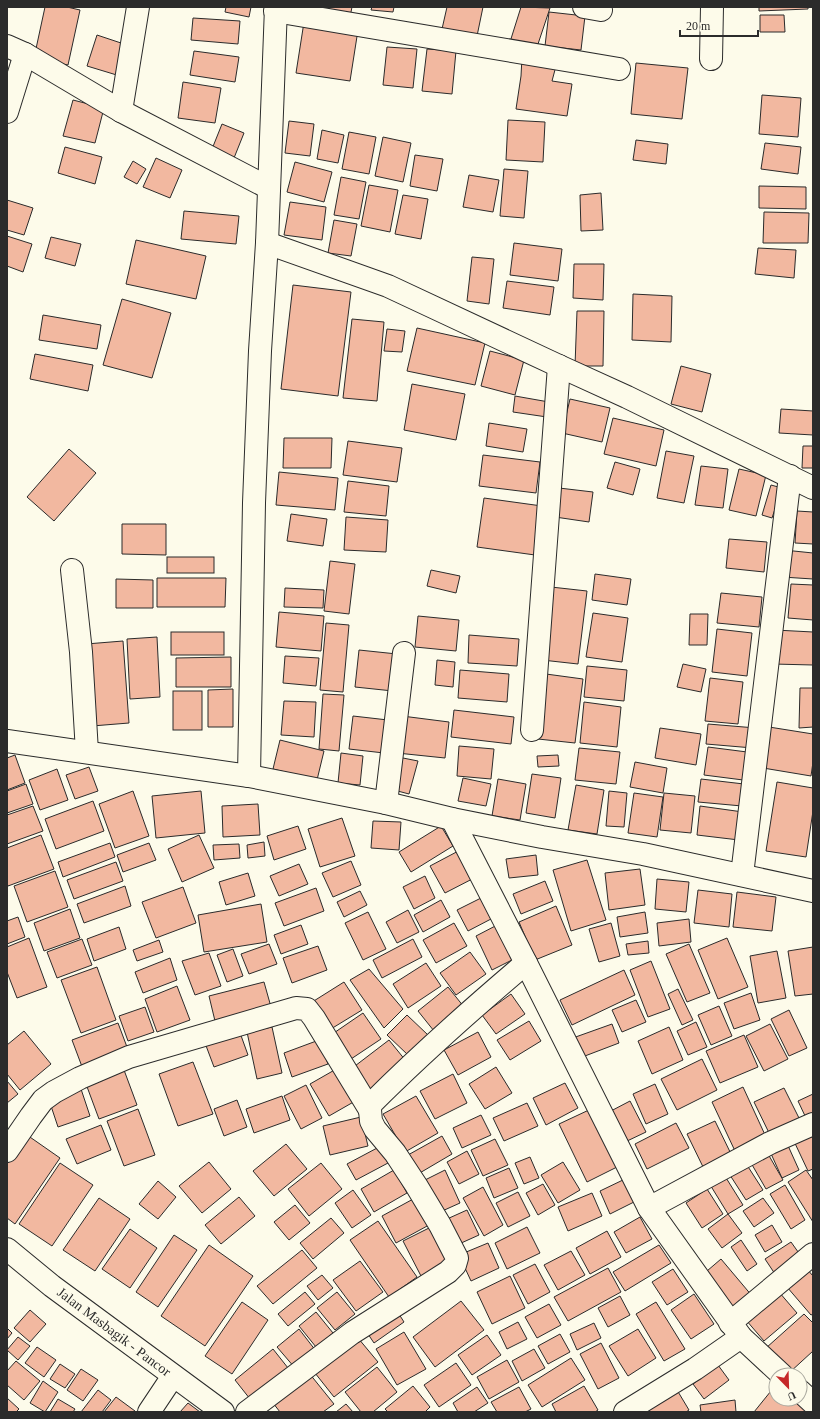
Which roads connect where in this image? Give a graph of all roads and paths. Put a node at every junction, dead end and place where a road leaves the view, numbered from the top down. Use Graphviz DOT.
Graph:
graph roads {
  1 [pos="138,7"];
  2 [pos="712,7"];
  3 [pos="275,9"];
  4 [pos="16,50"];
  5 [pos="711,59"];
  6 [pos="619,69"];
  7 [pos="121,111"];
  8 [pos="7,112"];
  9 [pos="269,188"];
  10 [pos="267,243"];
  11 [pos="559,366"];
  12 [pos="790,476"];
  13 [pos="813,488"];
  14 [pos="72,570"];
  15 [pos="404,653"];
  16 [pos="532,730"];
  17 [pos="7,741"];
  18 [pos="87,752"];
  19 [pos="248,776"];
  20 [pos="386,803"];
  21 [pos="452,819"];
  22 [pos="742,875"];
  23 [pos="813,891"];
  24 [pos="526,963"];
  25 [pos="370,1110"];
  26 [pos="813,1124"];
  27 [pos="7,1151"];
  28 [pos="649,1208"];
  29 [pos="7,1249"];
  30 [pos="813,1254"];
  31 [pos="736,1330"];
  32 [pos="774,1367"];
  33 [pos="173,1376"];
  34 [pos="148,1412"];
  35 [pos="223,1412"];
  36 [pos="247,1412"];
  37 [pos="625,1412"];
  1 -- 7 [label="street"];
  2 -- 5 [label="street"];
  3 -- 6 [label="street"];
  3 -- 9 [label="street"];
  4 -- 7 [label="street"];
  4 -- 8 [label="street"];
  7 -- 9 [label="street"];
  9 -- 10 [label="street"];
  10 -- 11 [label="street"];
  10 -- 19 [label="street"];
  11 -- 12 [label="street"];
  11 -- 16 [label="street"];
  12 -- 13 [label="street"];
  12 -- 22 [label="street"];
  14 -- 18 [label="street"];
  15 -- 20 [label="street"];
  17 -- 18 [label="street"];
  18 -- 19 [label="street"];
  19 -- 20 [label="street"];
  20 -- 21 [label="street"];
  21 -- 22 [label="street"];
  21 -- 24 [label="street"];
  22 -- 23 [label="street"];
  24 -- 25 [label="street"];
  24 -- 28 [label="street"];
  25 -- 27 [label="street"];
  25 -- 36 [label="street"];
  26 -- 28 [label="street"];
  28 -- 31 [label="street"];
  29 -- 33 [label="street, Jalan Masbagik - Pancor"];
  30 -- 31 [label="street"];
  31 -- 32 [label="street"];
  31 -- 37 [label="street"];
  33 -- 34 [label="street"];
  33 -- 35 [label="street, Jalan Masbagik - Pancor"];
}
